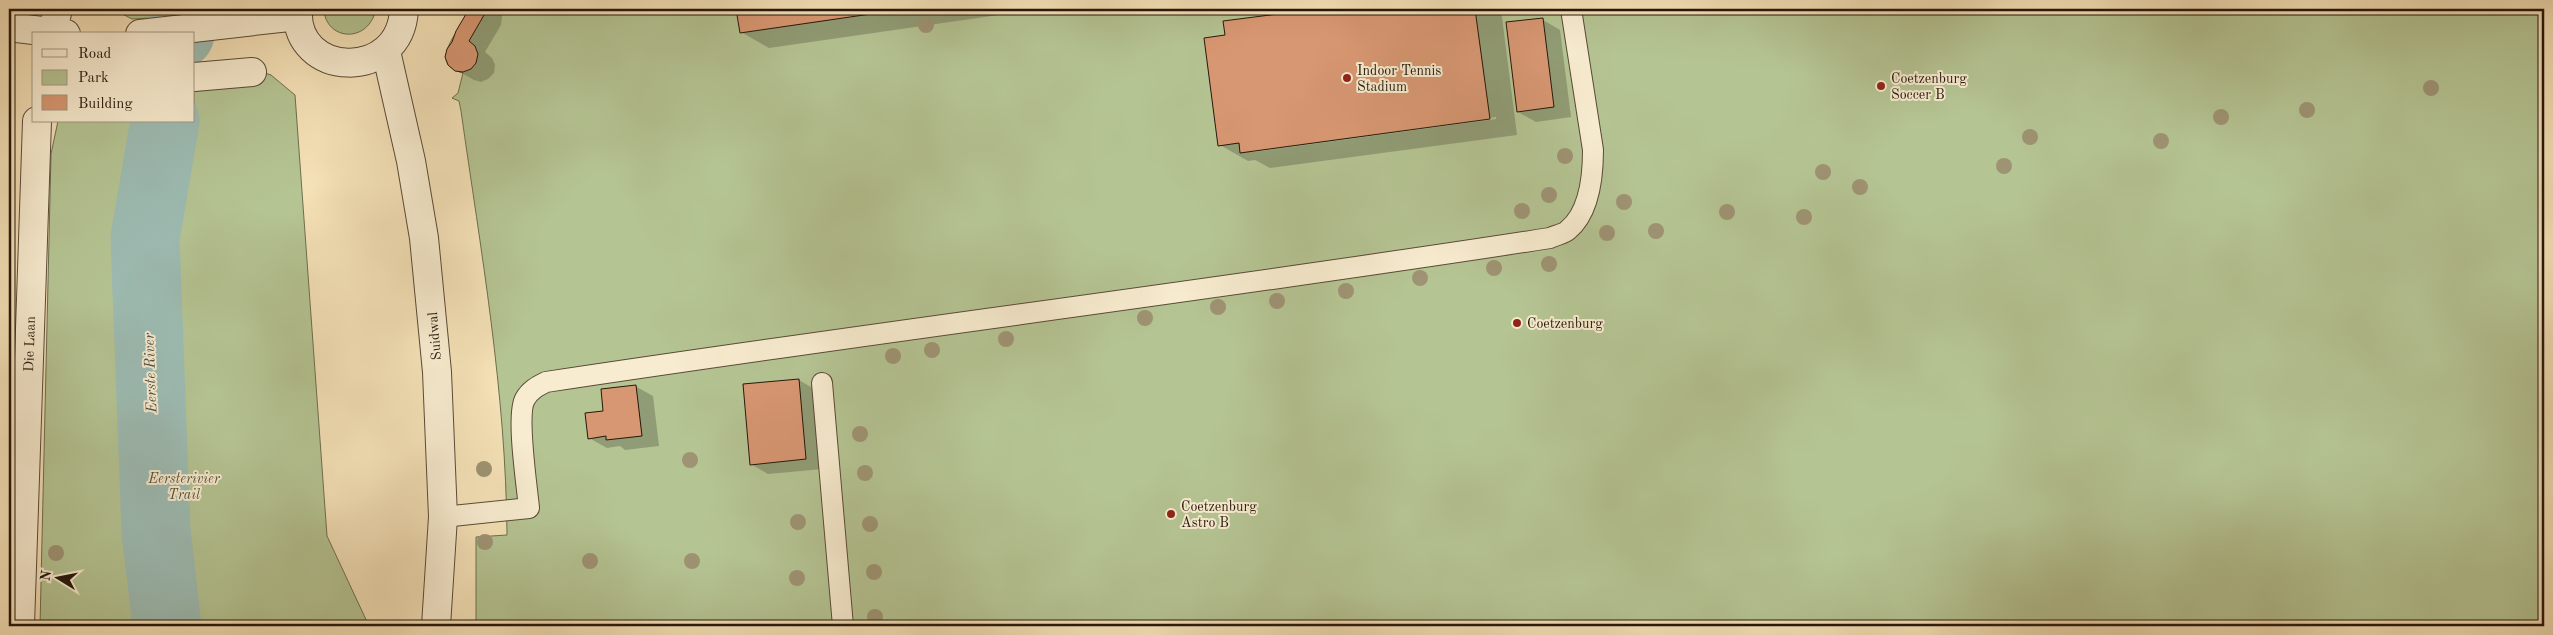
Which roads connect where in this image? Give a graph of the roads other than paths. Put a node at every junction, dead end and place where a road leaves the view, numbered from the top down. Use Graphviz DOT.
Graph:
graph roads {
  1 [pos="404,9"];
  2 [pos="1571,9"];
  3 [pos="289,15"];
  4 [pos="9,27"];
  5 [pos="57,27"];
  6 [pos="156,32"];
  7 [pos="386,50"];
  8 [pos="252,72"];
  9 [pos="195,77"];
  10 [pos="37,122"];
  11 [pos="822,382"];
  12 [pos="443,517"];
  13 [pos="15,535"];
  14 [pos="20,626"];
  15 [pos="436,626"];
  16 [pos="844,626"];
  1 -- 7 [label="street"];
  2 -- 12 [label="lane"];
  3 -- 6 [label="street"];
  3 -- 7 [label="street"];
  4 -- 5 [label="street"];
  7 -- 12 [label="street, Suidwal"];
  8 -- 9 [label="street"];
  10 -- 13 [label="street, Die Laan"];
  11 -- 16 [label="lane"];
  12 -- 15 [label="street, Suidwal"];
  13 -- 14 [label="street, Die Laan"];
}
